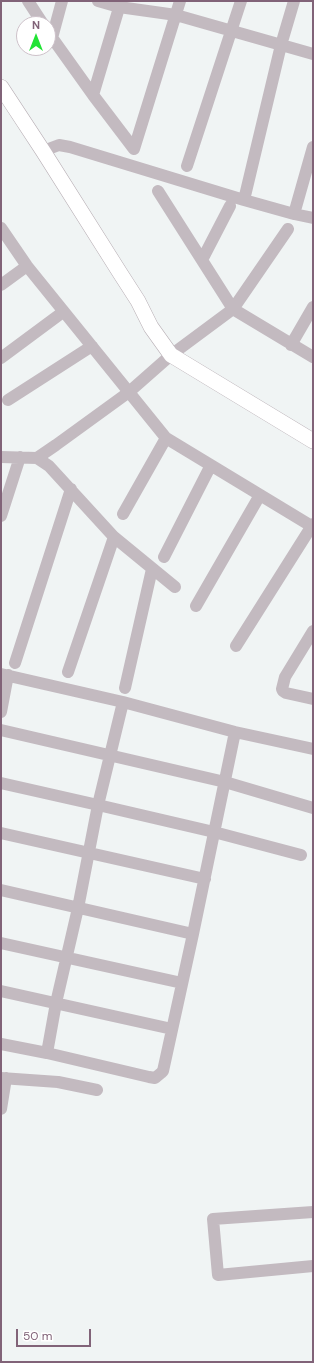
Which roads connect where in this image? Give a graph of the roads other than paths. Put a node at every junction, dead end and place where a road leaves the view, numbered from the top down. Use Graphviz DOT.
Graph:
graph roads {
  1 [pos="28,1"];
  2 [pos="62,1"];
  3 [pos="98,1"];
  4 [pos="180,1"];
  5 [pos="241,1"];
  6 [pos="294,1"];
  7 [pos="120,4"];
  8 [pos="176,15"];
  9 [pos="38,16"];
  10 [pos="56,18"];
  11 [pos="231,30"];
  12 [pos="56,43"];
  13 [pos="281,45"];
  14 [pos="313,54"];
  15 [pos="1,87"];
  16 [pos="93,95"];
  17 [pos="313,147"];
  18 [pos="43,151"];
  19 [pos="187,166"];
  20 [pos="158,190"];
  21 [pos="244,200"];
  22 [pos="230,206"];
  23 [pos="294,214"];
  24 [pos="313,218"];
  25 [pos="1,228"];
  26 [pos="288,229"];
  27 [pos="202,260"];
  28 [pos="27,266"];
  29 [pos="1,286"];
  30 [pos="313,307"];
  31 [pos="233,309"];
  32 [pos="63,312"];
  33 [pos="292,345"];
  34 [pos="92,346"];
  35 [pos="172,355"];
  36 [pos="313,357"];
  37 [pos="1,358"];
  38 [pos="129,392"];
  39 [pos="8,400"];
  40 [pos="166,438"];
  41 [pos="313,441"];
  42 [pos="1,451"];
  43 [pos="1,456"];
  44 [pos="20,457"];
  45 [pos="37,458"];
  46 [pos="211,465"];
  47 [pos="71,489"];
  48 [pos="260,494"];
  49 [pos="123,514"];
  50 [pos="1,516"];
  51 [pos="313,526"];
  52 [pos="114,537"];
  53 [pos="164,557"];
  54 [pos="152,569"];
  55 [pos="175,587"];
  56 [pos="196,606"];
  57 [pos="313,631"];
  58 [pos="236,646"];
  59 [pos="15,663"];
  60 [pos="68,672"];
  61 [pos="4,675"];
  62 [pos="125,688"];
  63 [pos="313,699"];
  64 [pos="123,702"];
  65 [pos="1,712"];
  66 [pos="1,730"];
  67 [pos="235,732"];
  68 [pos="313,749"];
  69 [pos="110,756"];
  70 [pos="225,782"];
  71 [pos="1,783"];
  72 [pos="98,805"];
  73 [pos="313,808"];
  74 [pos="214,832"];
  75 [pos="1,833"];
  76 [pos="89,853"];
  77 [pos="301,855"];
  78 [pos="205,879"];
  79 [pos="1,890"];
  80 [pos="78,908"];
  81 [pos="193,934"];
  82 [pos="1,943"];
  83 [pos="67,959"];
  84 [pos="182,983"];
  85 [pos="1,991"];
  86 [pos="56,1003"];
  87 [pos="172,1029"];
  88 [pos="1,1044"];
  89 [pos="47,1053"];
  90 [pos="3,1078"];
  91 [pos="97,1090"];
  92 [pos="1,1109"];
  93 [pos="313,1212"];
  94 [pos="313,1266"];
  1 -- 9 [label="street"];
  2 -- 10 [label="street"];
  3 -- 7 [label="street"];
  4 -- 8 [label="street"];
  5 -- 11 [label="street"];
  6 -- 13 [label="street"];
  7 -- 8 [label="street"];
  7 -- 16 [label="street"];
  8 -- 11 [label="street"];
  8 -- 16 [label="street"];
  11 -- 13 [label="street"];
  11 -- 19 [label="street"];
  12 -- 16 [label="street"];
  13 -- 14 [label="street"];
  13 -- 21 [label="street"];
  15 -- 18 [label="main road"];
  17 -- 23 [label="street"];
  18 -- 21 [label="street"];
  18 -- 35 [label="main road"];
  20 -- 27 [label="street"];
  21 -- 23 [label="street"];
  22 -- 27 [label="street"];
  23 -- 24 [label="street"];
  25 -- 28 [label="street"];
  26 -- 31 [label="street"];
  27 -- 31 [label="street"];
  28 -- 29 [label="street"];
  28 -- 32 [label="street"];
  30 -- 33 [label="street"];
  31 -- 33 [label="street"];
  31 -- 35 [label="street"];
  32 -- 34 [label="street"];
  32 -- 37 [label="street"];
  33 -- 36 [label="street"];
  34 -- 38 [label="street"];
  34 -- 39 [label="street"];
  35 -- 38 [label="street"];
  35 -- 41 [label="main road"];
  38 -- 40 [label="street"];
  38 -- 45 [label="street"];
  40 -- 46 [label="street"];
  40 -- 49 [label="street"];
  42 -- 44 [label="street"];
  43 -- 44 [label="street"];
  44 -- 45 [label="street"];
  44 -- 50 [label="street"];
  45 -- 47 [label="street"];
  46 -- 48 [label="street"];
  46 -- 53 [label="street"];
  47 -- 52 [label="street"];
  47 -- 59 [label="street"];
  48 -- 51 [label="street"];
  48 -- 56 [label="street"];
  51 -- 58 [label="street"];
  52 -- 54 [label="street"];
  52 -- 60 [label="street"];
  54 -- 55 [label="street"];
  54 -- 62 [label="street"];
  57 -- 63 [label="street"];
  61 -- 64 [label="street"];
  61 -- 65 [label="street"];
  64 -- 67 [label="street"];
  64 -- 69 [label="street"];
  66 -- 69 [label="street"];
  67 -- 68 [label="street"];
  67 -- 70 [label="street"];
  69 -- 70 [label="street"];
  69 -- 72 [label="street"];
  70 -- 73 [label="street"];
  70 -- 74 [label="street"];
  71 -- 72 [label="street"];
  72 -- 74 [label="street"];
  72 -- 76 [label="street"];
  74 -- 77 [label="street"];
  74 -- 78 [label="street"];
  75 -- 76 [label="street"];
  76 -- 78 [label="street"];
  76 -- 80 [label="street"];
  78 -- 81 [label="street"];
  79 -- 80 [label="street"];
  80 -- 81 [label="street"];
  80 -- 83 [label="street"];
  81 -- 84 [label="street"];
  82 -- 83 [label="street"];
  83 -- 84 [label="street"];
  83 -- 86 [label="street"];
  84 -- 87 [label="street"];
  85 -- 86 [label="street"];
  86 -- 87 [label="street"];
  86 -- 89 [label="street"];
  87 -- 89 [label="street"];
  88 -- 89 [label="street"];
  90 -- 91 [label="street"];
  90 -- 92 [label="street"];
  93 -- 94 [label="street"];
}
